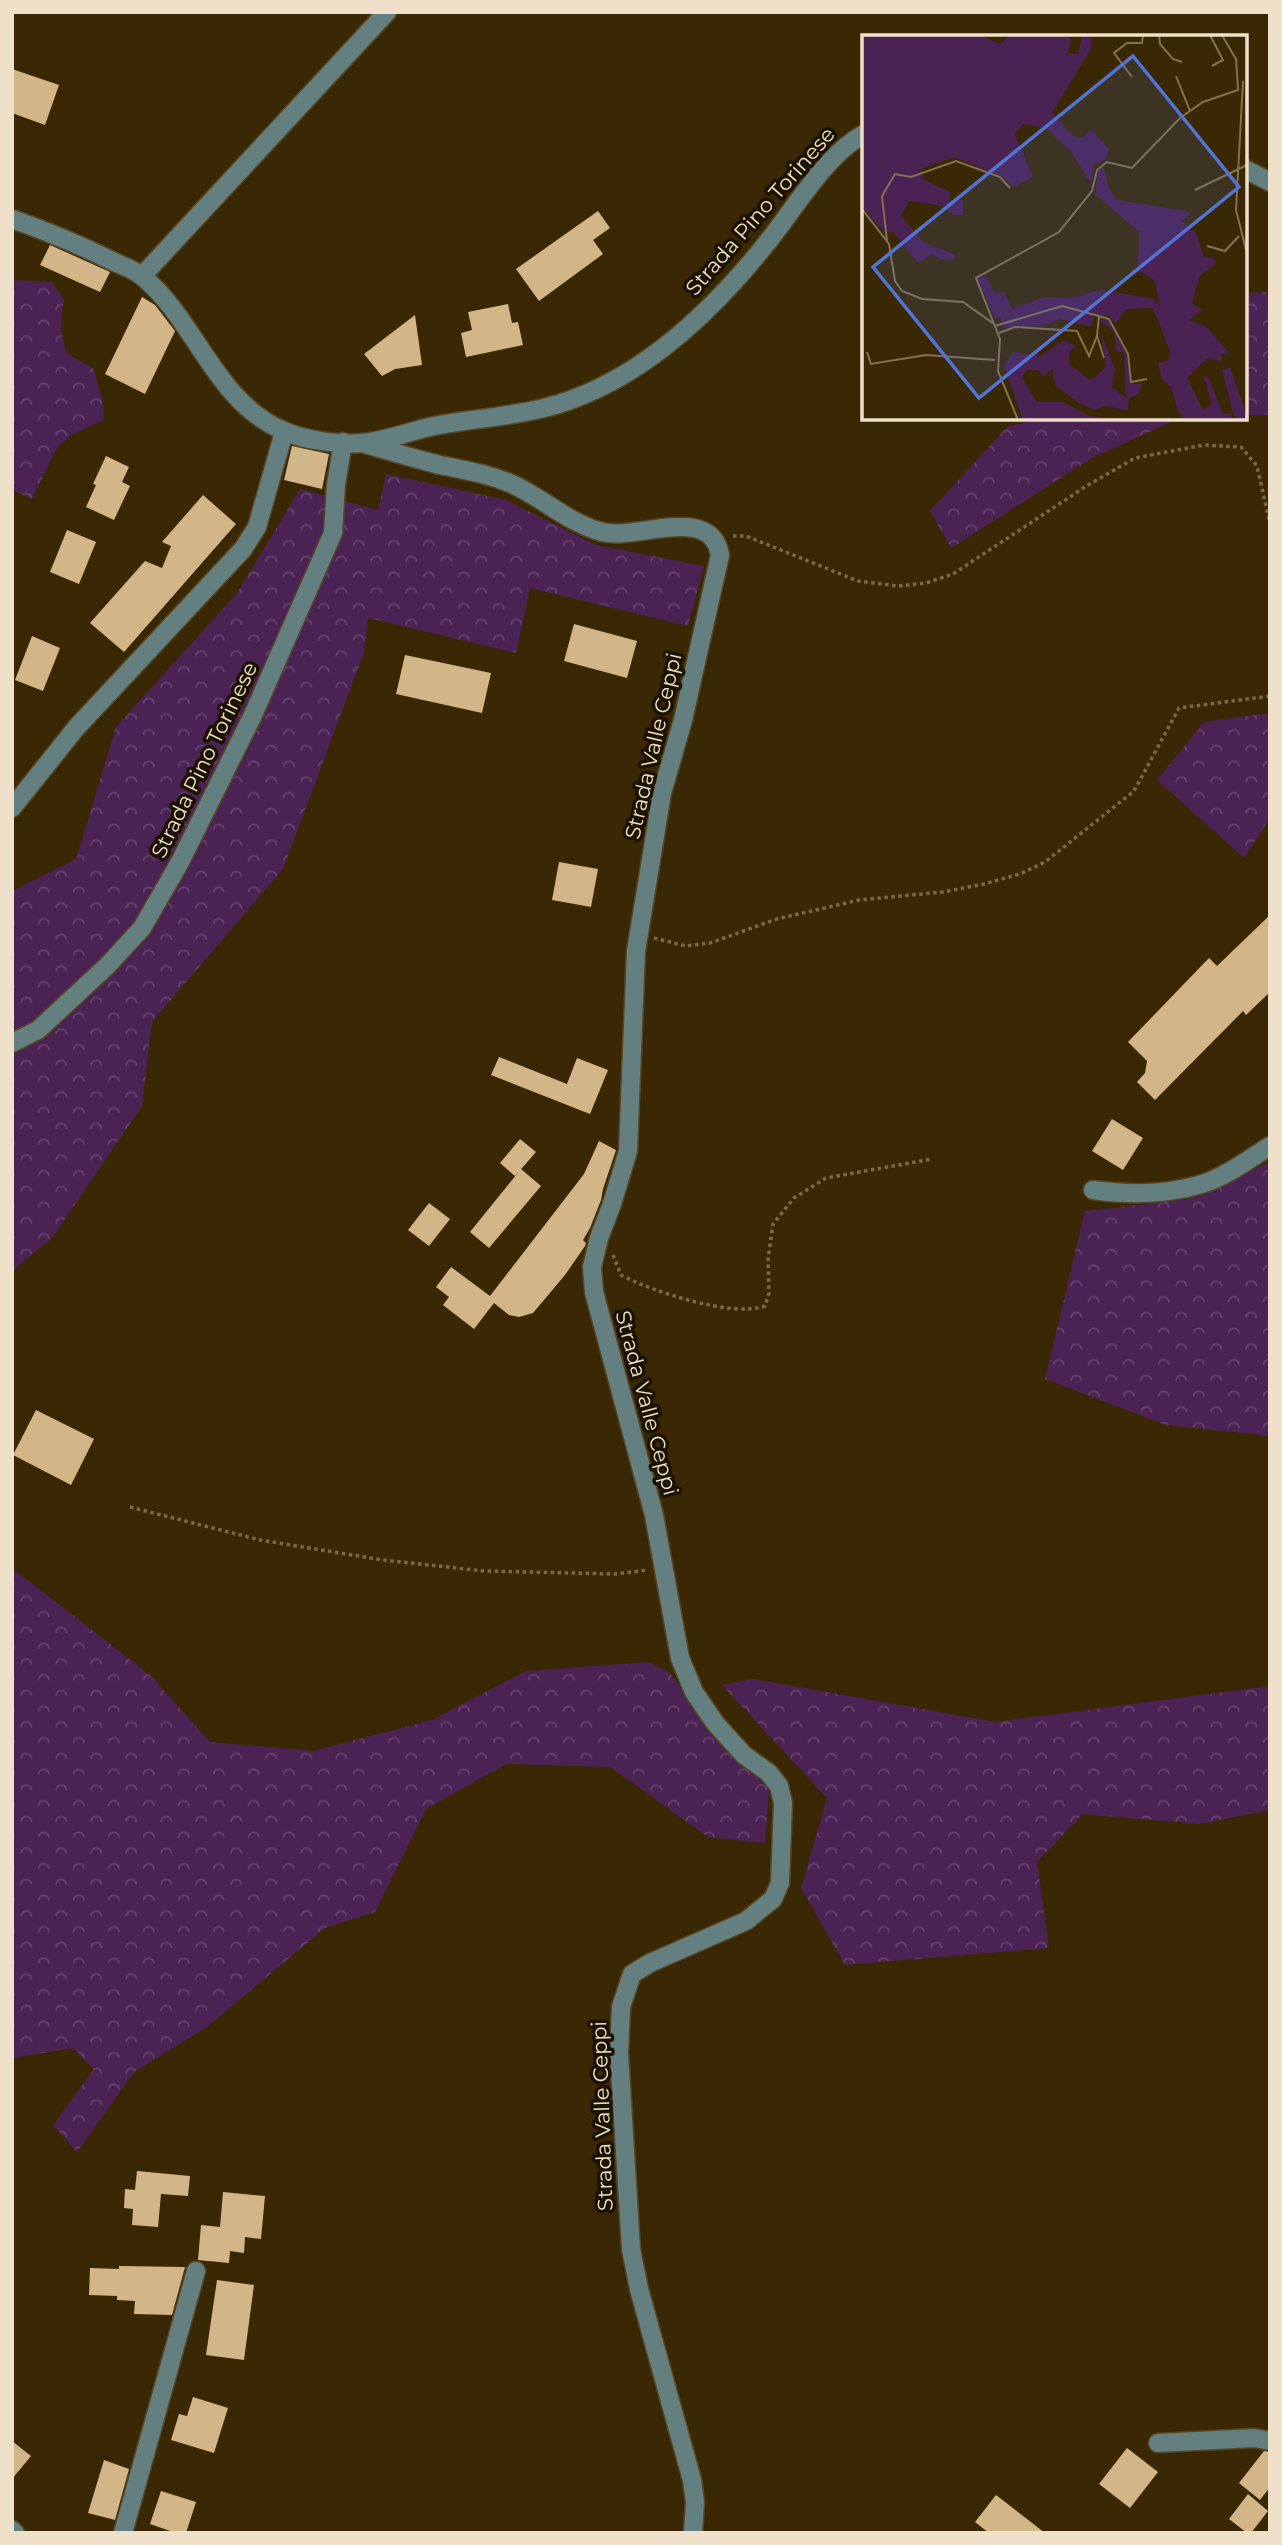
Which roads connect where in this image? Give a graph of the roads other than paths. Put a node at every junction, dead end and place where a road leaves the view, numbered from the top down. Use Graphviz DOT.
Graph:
graph roads {
  1 [pos="387,12"];
  2 [pos="862,135"];
  3 [pos="1247,170"];
  4 [pos="1270,182"];
  5 [pos="12,219"];
  6 [pos="142,276"];
  7 [pos="284,432"];
  8 [pos="344,442"];
  9 [pos="362,443"];
  10 [pos="12,808"];
  11 [pos="12,1043"];
  12 [pos="1270,1146"];
  13 [pos="1093,1191"];
  14 [pos="196,2271"];
  15 [pos="1270,2441"];
  16 [pos="1158,2442"];
  17 [pos="123,2533"];
  18 [pos="694,2533"];
  1 -- 6 [label="street"];
  2 -- 9 [label="street, Strada Pino Torinese"];
  3 -- 4 [label="street"];
  5 -- 6 [label="street, Strada Pino Torinese"];
  6 -- 7 [label="street, Strada Pino Torinese"];
  7 -- 8 [label="street, Strada Pino Torinese"];
  7 -- 10 [label="street"];
  8 -- 9 [label="street, Strada Pino Torinese"];
  8 -- 11 [label="street, Strada Pino Torinese"];
  9 -- 18 [label="street, Strada Valle Ceppi"];
  12 -- 13 [label="street"];
  14 -- 17 [label="street"];
  15 -- 16 [label="street"];
}
